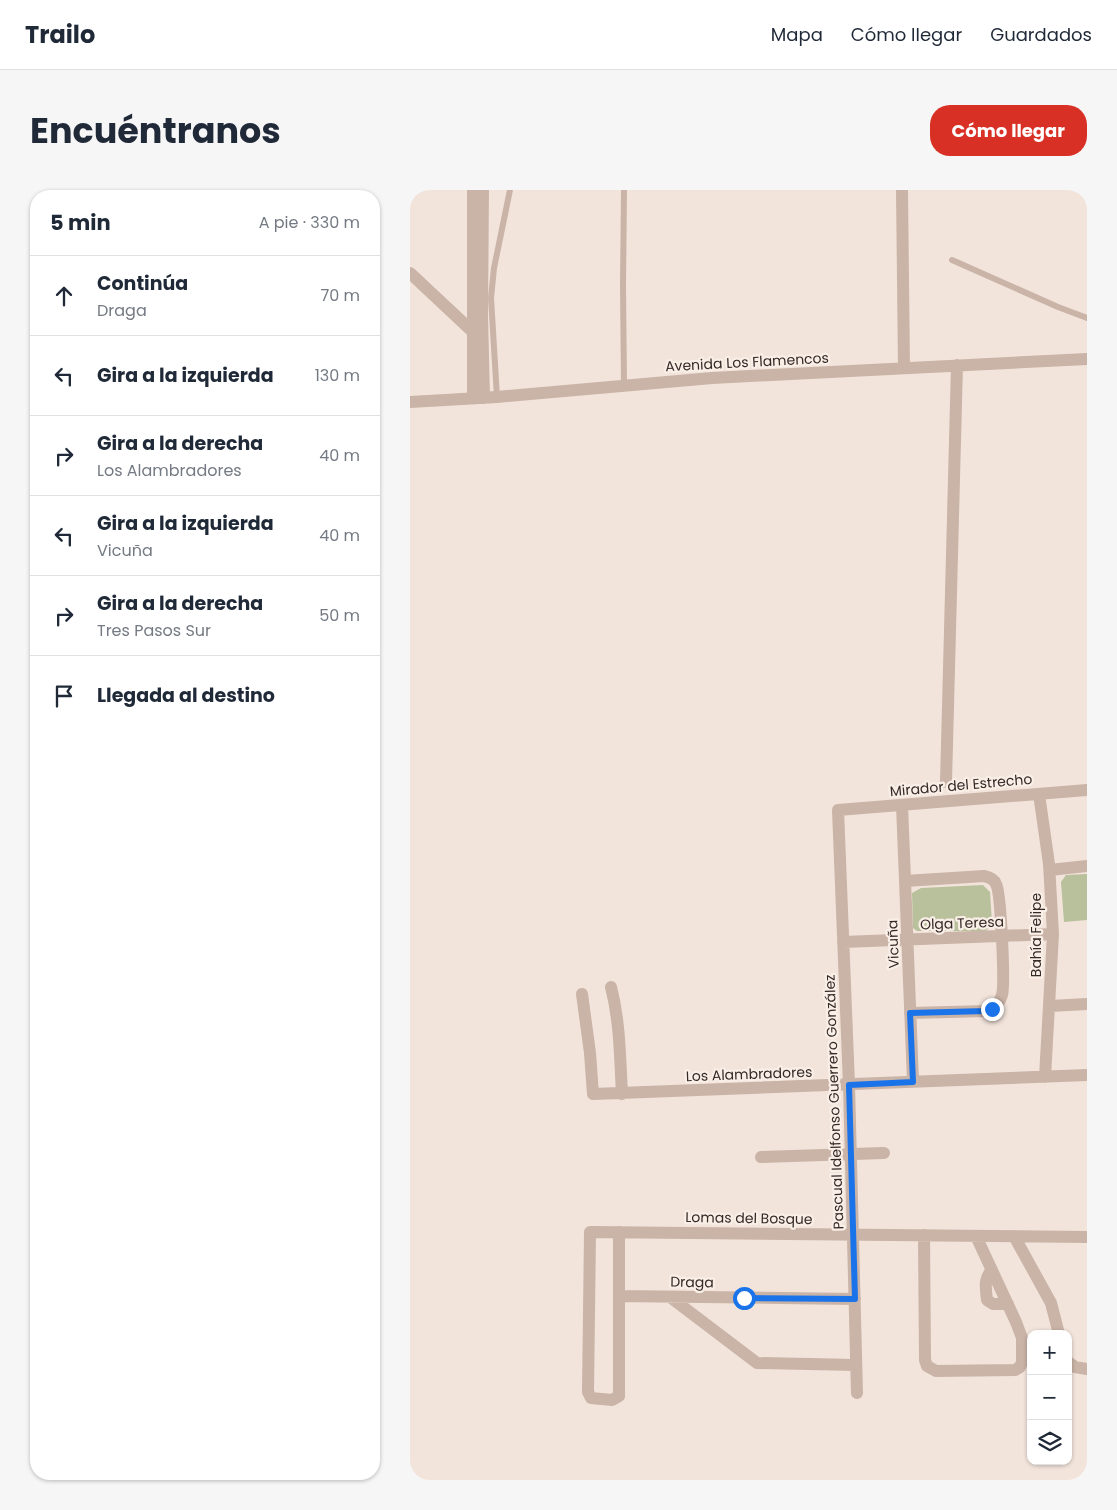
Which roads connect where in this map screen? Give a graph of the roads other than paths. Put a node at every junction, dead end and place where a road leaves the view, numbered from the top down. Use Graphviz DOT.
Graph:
graph roads {
  1 [pos="473,190"];
  2 [pos="483,190"];
  3 [pos="510,190"];
  4 [pos="624,190"];
  5 [pos="902,190"];
  6 [pos="952,260"];
  7 [pos="410,274"];
  8 [pos="1087,318"];
  9 [pos="473,332"];
  10 [pos="1087,359"];
  11 [pos="957,365"];
  12 [pos="904,368"];
  13 [pos="624,385"];
  14 [pos="485,398"];
  15 [pos="410,402"];
  16 [pos="946,782"];
  17 [pos="1087,790"];
  18 [pos="1039,794"];
  19 [pos="902,805"];
  20 [pos="838,810"];
  21 [pos="1087,866"];
  22 [pos="1050,870"];
  23 [pos="905,881"];
  24 [pos="1053,934"];
  25 [pos="1002,936"];
  26 [pos="908,940"];
  27 [pos="843,942"];
  28 [pos="610,987"];
  29 [pos="582,994"];
  30 [pos="1087,1004"];
  31 [pos="1050,1006"];
  32 [pos="910,1013"];
  33 [pos="1087,1075"];
  34 [pos="1045,1077"];
  35 [pos="913,1082"];
  36 [pos="849,1085"];
  37 [pos="622,1094"];
  38 [pos="884,1153"];
  39 [pos="851,1154"];
  40 [pos="762,1157"];
  41 [pos="619,1232"];
  42 [pos="853,1235"];
  43 [pos="924,1235"];
  44 [pos="976,1236"];
  45 [pos="1014,1236"];
  46 [pos="1087,1237"];
  47 [pos="619,1296"];
  48 [pos="670,1297"];
  49 [pos="855,1299"];
  50 [pos="1058,1330"];
  51 [pos="856,1365"];
  52 [pos="1072,1365"];
  53 [pos="1086,1369"];
  54 [pos="857,1393"];
  1 -- 9 [label="street"];
  2 -- 14 [label="street"];
  3 -- 14 [label="lane"];
  4 -- 13 [label="lane"];
  5 -- 12 [label="street"];
  6 -- 8 [label="lane"];
  7 -- 9 [label="street"];
  9 -- 14 [label="street"];
  10 -- 11 [label="street, Avenida Los Flamencos"];
  11 -- 12 [label="street, Avenida Los Flamencos"];
  11 -- 16 [label="street"];
  12 -- 13 [label="street, Avenida Los Flamencos"];
  13 -- 14 [label="street, Avenida Los Flamencos"];
  14 -- 15 [label="street, Avenida Los Flamencos"];
  17 -- 18 [label="street, Mirador del Estrecho"];
  18 -- 19 [label="street, Mirador del Estrecho"];
  18 -- 22 [label="street, Bahía Felipe"];
  19 -- 20 [label="street, Mirador del Estrecho"];
  19 -- 23 [label="street, Vicuña"];
  20 -- 27 [label="street, Pascual Idelfonso Guerrero González"];
  21 -- 22 [label="street"];
  22 -- 24 [label="street, Bahía Felipe"];
  23 -- 25 [label="street"];
  23 -- 26 [label="street, Vicuña"];
  24 -- 25 [label="street, Olga Teresa"];
  24 -- 31 [label="street, Bahía Felipe"];
  25 -- 26 [label="street, Olga Teresa"];
  25 -- 32 [label="street"];
  26 -- 27 [label="street, Olga Teresa"];
  26 -- 32 [label="street, Vicuña"];
  27 -- 36 [label="street, Pascual Idelfonso Guerrero González"];
  28 -- 37 [label="street"];
  29 -- 37 [label="street, Los Alambradores"];
  30 -- 31 [label="street"];
  31 -- 34 [label="street, Bahía Felipe"];
  32 -- 35 [label="street, Vicuña"];
  33 -- 34 [label="street, Los Alambradores"];
  34 -- 35 [label="street, Los Alambradores"];
  35 -- 36 [label="street, Los Alambradores"];
  36 -- 37 [label="street, Los Alambradores"];
  36 -- 39 [label="street, Pascual Idelfonso Guerrero González"];
  38 -- 39 [label="street"];
  39 -- 40 [label="street"];
  39 -- 42 [label="street, Pascual Idelfonso Guerrero González"];
  41 -- 42 [label="street, Lomas del Bosque"];
  41 -- 47 [label="street"];
  41 -- 47 [label="street, Lomas del Bosque"];
  42 -- 43 [label="street, Lomas del Bosque"];
  42 -- 49 [label="street, Pascual Idelfonso Guerrero González"];
  43 -- 44 [label="street, Lomas del Bosque"];
  43 -- 44 [label="street"];
  44 -- 45 [label="street, Lomas del Bosque"];
  45 -- 46 [label="street, Lomas del Bosque"];
  45 -- 50 [label="street"];
  47 -- 48 [label="street, Draga"];
  48 -- 49 [label="street, Draga"];
  48 -- 51 [label="street"];
  49 -- 51 [label="street, Pascual Idelfonso Guerrero González"];
  51 -- 54 [label="street, Pascual Idelfonso Guerrero González"];
  52 -- 53 [label="street"];
}
